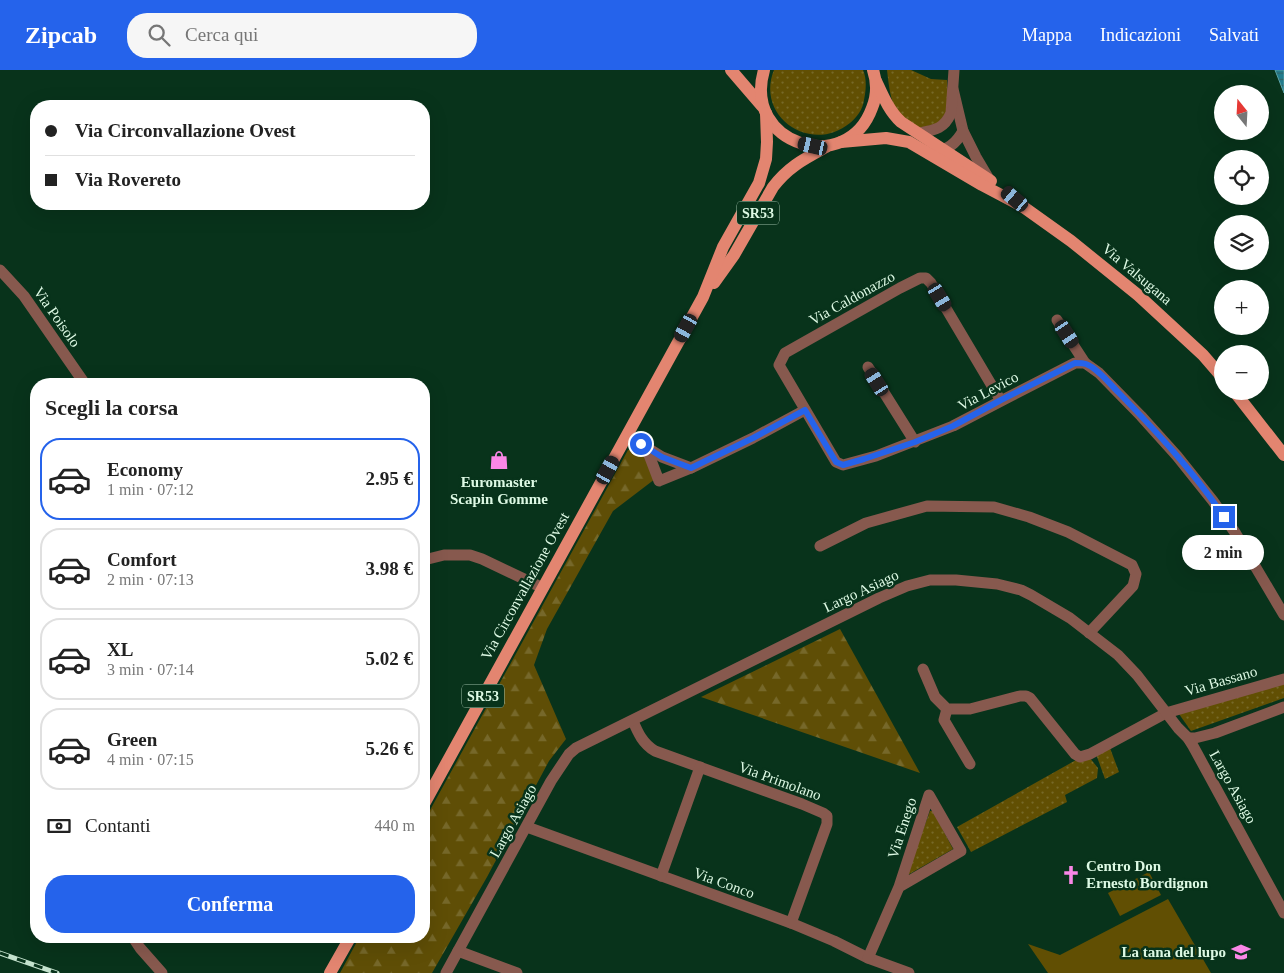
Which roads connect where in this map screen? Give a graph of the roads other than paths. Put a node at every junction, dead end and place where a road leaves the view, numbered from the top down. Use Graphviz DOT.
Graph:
graph roads {
  1 [pos="731,70"];
  2 [pos="764,70"];
  3 [pos="954,70"];
  4 [pos="874,73"];
  5 [pos="953,89"];
  6 [pos="765,110"];
  7 [pos="963,131"];
  8 [pos="919,134"];
  9 [pos="897,140"];
  10 [pos="841,142"];
  11 [pos="828,146"];
  12 [pos="943,150"];
  13 [pos="990,180"];
  14 [pos="1022,206"];
  15 [pos="0,270"];
  16 [pos="703,297"];
  17 [pos="1057,320"];
  18 [pos="1080,363"];
  19 [pos="868,367"];
  20 [pos="1214,368"];
  21 [pos="81,378"];
  22 [pos="1001,400"];
  23 [pos="1241,400"];
  24 [pos="805,410"];
  25 [pos="627,436"];
  26 [pos="915,442"];
  27 [pos="646,447"];
  28 [pos="1284,455"];
  29 [pos="843,465"];
  30 [pos="691,468"];
  31 [pos="820,546"];
  32 [pos="430,558"];
  33 [pos="543,588"];
  34 [pos="1284,615"];
  35 [pos="1089,633"];
  36 [pos="923,669"];
  37 [pos="1284,679"];
  38 [pos="1284,707"];
  39 [pos="946,709"];
  40 [pos="1166,713"];
  41 [pos="633,721"];
  42 [pos="1188,738"];
  43 [pos="970,764"];
  44 [pos="700,767"];
  45 [pos="430,793"];
  46 [pos="527,827"];
  47 [pos="661,876"];
  48 [pos="898,887"];
  49 [pos="1284,912"];
  50 [pos="792,923"];
  51 [pos="137,943"];
  52 [pos="346,943"];
  53 [pos="458,951"];
  54 [pos="868,958"];
  55 [pos="162,973"];
  56 [pos="330,973"];
  57 [pos="446,973"];
  58 [pos="517,973"];
  59 [pos="909,973"];
  1 -- 6 [label="main road"];
  2 -- 6 [label="main road, Via Circonvallazione Ovest / SR53"];
  3 -- 5 [label="street"];
  4 -- 8 [label="main road, Via Valsugana"];
  4 -- 10 [label="main road, Via Circonvallazione Ovest / SR53"];
  5 -- 7 [label="street"];
  5 -- 8 [label="street"];
  6 -- 11 [label="main road, Via Circonvallazione Ovest / SR53"];
  6 -- 16 [label="main road, Via Circonvallazione Ovest / SR53"];
  7 -- 12 [label="street"];
  7 -- 13 [label="street"];
  8 -- 12 [label="main road, Via Valsugana"];
  9 -- 10 [label="main road, Via Valsugana"];
  9 -- 12 [label="street"];
  9 -- 14 [label="main road, Via Valsugana"];
  10 -- 11 [label="main road, Via Circonvallazione Ovest / SR53"];
  11 -- 16 [label="main road, Via Circonvallazione Ovest / SR53"];
  12 -- 13 [label="main road, Via Valsugana"];
  13 -- 14 [label="main road, Via Valsugana"];
  14 -- 20 [label="main road, Via Valsugana"];
  15 -- 21 [label="street, Via Poisolo"];
  16 -- 25 [label="main road, Via Circonvallazione Ovest / SR53"];
  17 -- 18 [label="street"];
  18 -- 22 [label="street, Via Levico"];
  18 -- 34 [label="street"];
  19 -- 26 [label="street"];
  22 -- 24 [label="street, Via Caldonazzo"];
  22 -- 26 [label="street, Via Levico"];
  23 -- 28 [label="main road"];
  24 -- 29 [label="street, Via Caldonazzo"];
  24 -- 30 [label="street"];
  25 -- 27 [label="street"];
  25 -- 33 [label="main road, Via Circonvallazione Ovest / SR53"];
  26 -- 29 [label="street, Via Levico"];
  27 -- 30 [label="street"];
  27 -- 30 [label="street"];
  31 -- 35 [label="street"];
  32 -- 33 [label="street"];
  33 -- 45 [label="main road, Via Circonvallazione Ovest / SR53"];
  35 -- 40 [label="street, Largo Asiago"];
  35 -- 41 [label="street, Largo Asiago"];
  36 -- 39 [label="street"];
  37 -- 40 [label="street, Via Bassano"];
  38 -- 42 [label="street"];
  39 -- 40 [label="street, Via Bassano"];
  39 -- 43 [label="street"];
  40 -- 42 [label="street, Largo Asiago"];
  41 -- 44 [label="street, Via Primolano"];
  41 -- 46 [label="street, Largo Asiago"];
  42 -- 49 [label="street, Largo Asiago"];
  44 -- 47 [label="street"];
  44 -- 50 [label="street, Via Primolano"];
  46 -- 47 [label="street, Via Conco"];
  46 -- 53 [label="street, Largo Asiago"];
  47 -- 50 [label="street, Via Conco"];
  48 -- 48 [label="street, Via Enego"];
  48 -- 54 [label="street, Via Enego"];
  50 -- 54 [label="street, Via Conco"];
  51 -- 55 [label="street"];
  52 -- 56 [label="main road"];
  53 -- 57 [label="street, Largo Asiago"];
  53 -- 58 [label="street"];
  54 -- 59 [label="street, Via Conco"];
}
